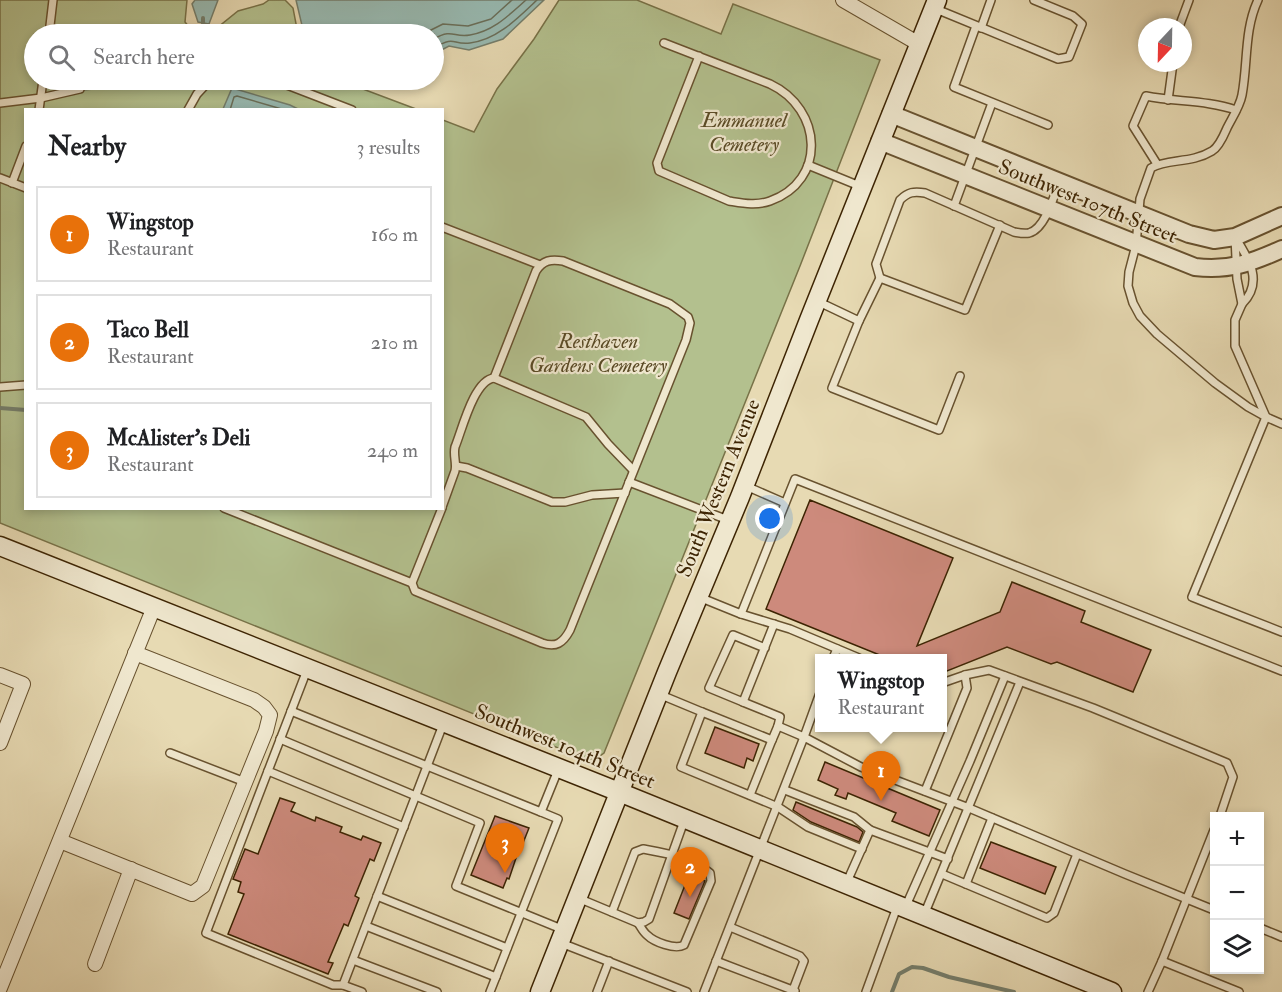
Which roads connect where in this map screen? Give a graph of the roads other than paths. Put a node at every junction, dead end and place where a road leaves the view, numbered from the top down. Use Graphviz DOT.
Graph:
graph roads {
  1 [pos="53,0"];
  2 [pos="843,0"];
  3 [pos="992,0"];
  4 [pos="1034,0"];
  5 [pos="1189,0"];
  6 [pos="1258,0"];
  7 [pos="935,4"];
  8 [pos="1182,18"];
  9 [pos="50,24"];
  10 [pos="978,27"];
  11 [pos="664,43"];
  12 [pos="919,44"];
  13 [pos="699,56"];
  14 [pos="1172,72"];
  15 [pos="42,90"];
  16 [pos="76,90"];
  17 [pos="201,90"];
  18 [pos="300,90"];
  19 [pos="41,98"];
  20 [pos="1168,100"];
  21 [pos="0,103"];
  22 [pos="992,103"];
  23 [pos="39,108"];
  24 [pos="189,108"];
  25 [pos="347,108"];
  26 [pos="1236,110"];
  27 [pos="891,114"];
  28 [pos="1048,125"];
  29 [pos="880,141"];
  30 [pos="974,148"];
  31 [pos="24,151"];
  32 [pos="1157,164"];
  33 [pos="808,165"];
  34 [pos="965,176"];
  35 [pos="0,178"];
  36 [pos="1059,182"];
  37 [pos="12,183"];
  38 [pos="24,187"];
  39 [pos="862,187"];
  40 [pos="954,206"];
  41 [pos="1048,209"];
  42 [pos="1139,214"];
  43 [pos="1282,216"];
  44 [pos="999,225"];
  45 [pos="444,228"];
  46 [pos="1235,237"];
  47 [pos="1136,245"];
  48 [pos="1282,249"];
  49 [pos="1243,264"];
  50 [pos="540,265"];
  51 [pos="880,278"];
  52 [pos="816,301"];
  53 [pos="1242,304"];
  54 [pos="859,321"];
  55 [pos="960,376"];
  56 [pos="494,378"];
  57 [pos="24,385"];
  58 [pos="0,387"];
  59 [pos="1266,417"];
  60 [pos="1282,424"];
  61 [pos="456,466"];
  62 [pos="633,470"];
  63 [pos="629,482"];
  64 [pos="745,485"];
  65 [pos="625,493"];
  66 [pos="444,503"];
  67 [pos="785,503"];
  68 [pos="441,510"];
  69 [pos="238,511"];
  70 [pos="730,521"];
  71 [pos="0,546"];
  72 [pos="412,583"];
  73 [pos="699,597"];
  74 [pos="154,607"];
  75 [pos="741,614"];
  76 [pos="774,624"];
  77 [pos="1282,632"];
  78 [pos="765,648"];
  79 [pos="837,649"];
  80 [pos="135,653"];
  81 [pos="835,654"];
  82 [pos="849,654"];
  83 [pos="308,668"];
  84 [pos="1282,671"];
  85 [pos="0,675"];
  86 [pos="965,675"];
  87 [pos="1005,676"];
  88 [pos="947,681"];
  89 [pos="1020,682"];
  90 [pos="658,694"];
  91 [pos="743,702"];
  92 [pos="815,705"];
  93 [pos="291,711"];
  94 [pos="702,712"];
  95 [pos="444,722"];
  96 [pos="778,726"];
  97 [pos="804,737"];
  98 [pos="280,739"];
  99 [pos="772,740"];
  100 [pos="0,743"];
  101 [pos="170,753"];
  102 [pos="427,765"];
  103 [pos="559,768"];
  104 [pos="268,771"];
  105 [pos="245,782"];
  106 [pos="784,790"];
  107 [pos="925,791"];
  108 [pos="619,792"];
  109 [pos="750,795"];
  110 [pos="415,797"];
  111 [pos="951,801"];
  112 [pos="778,807"];
  113 [pos="969,808"];
  114 [pos="541,812"];
  115 [pos="1221,812"];
  116 [pos="685,818"];
  117 [pos="992,818"];
  118 [pos="404,827"];
  119 [pos="870,831"];
  120 [pos="60,841"];
  121 [pos="1210,842"];
  122 [pos="761,849"];
  123 [pos="862,849"];
  124 [pos="929,853"];
  125 [pos="1077,854"];
  126 [pos="672,855"];
  127 [pos="948,859"];
  128 [pos="131,869"];
  129 [pos="942,874"];
  130 [pos="846,884"];
  131 [pos="966,884"];
  132 [pos="377,897"];
  133 [pos="577,897"];
  134 [pos="1187,899"];
  135 [pos="901,906"];
  136 [pos="1210,908"];
  137 [pos="521,912"];
  138 [pos="612,912"];
  139 [pos="924,915"];
  140 [pos="638,923"];
  141 [pos="366,926"];
  142 [pos="729,927"];
  143 [pos="1264,930"];
  144 [pos="562,936"];
  145 [pos="1282,937"];
  146 [pos="507,948"];
  147 [pos="353,960"];
  148 [pos="609,961"];
  149 [pos="716,961"];
  150 [pos="1162,961"];
  151 [pos="95,964"];
  152 [pos="496,977"];
  153 [pos="344,985"];
  154 [pos="0,988"];
  155 [pos="795,991"];
  156 [pos="362,992"];
  157 [pos="437,992"];
  158 [pos="490,992"];
  159 [pos="540,992"];
  160 [pos="597,992"];
  161 [pos="687,992"];
  162 [pos="704,992"];
  163 [pos="866,992"];
  164 [pos="1112,992"];
  165 [pos="1148,992"];
  166 [pos="1239,992"];
  1 -- 9 [label="lane"];
  2 -- 12 [label="street"];
  3 -- 10 [label="lane"];
  4 -- 10 [label="lane"];
  5 -- 8 [label="lane"];
  6 -- 26 [label="lane"];
  7 -- 10 [label="lane"];
  7 -- 12 [label="main road, South Western Avenue"];
  10 -- 22 [label="lane"];
  11 -- 13 [label="lane"];
  12 -- 27 [label="main road, South Western Avenue"];
  13 -- 33 [label="lane"];
  13 -- 33 [label="lane"];
  14 -- 20 [label="lane"];
  15 -- 19 [label="lane"];
  16 -- 19 [label="lane"];
  17 -- 24 [label="lane"];
  18 -- 25 [label="lane"];
  19 -- 21 [label="lane"];
  19 -- 23 [label="lane"];
  20 -- 26 [label="lane"];
  20 -- 32 [label="lane"];
  22 -- 28 [label="lane"];
  22 -- 30 [label="lane"];
  26 -- 32 [label="lane"];
  27 -- 29 [label="main road, South Western Avenue"];
  27 -- 30 [label="street, Southwest 107th Street"];
  29 -- 34 [label="street, Southwest 107th Street"];
  29 -- 39 [label="main road, South Western Avenue"];
  30 -- 34 [label="lane"];
  30 -- 36 [label="street, Southwest 107th Street"];
  31 -- 37 [label="lane"];
  32 -- 42 [label="lane"];
  33 -- 39 [label="lane"];
  34 -- 40 [label="lane"];
  34 -- 41 [label="street, Southwest 107th Street"];
  35 -- 37 [label="lane"];
  36 -- 41 [label="lane"];
  36 -- 42 [label="street, Southwest 107th Street"];
  37 -- 38 [label="lane"];
  39 -- 52 [label="main road, South Western Avenue"];
  40 -- 44 [label="lane"];
  40 -- 51 [label="lane"];
  41 -- 44 [label="lane"];
  41 -- 47 [label="street, Southwest 107th Street"];
  42 -- 46 [label="street, Southwest 107th Street"];
  42 -- 47 [label="lane"];
  43 -- 46 [label="street, Southwest 107th Street"];
  44 -- 51 [label="lane"];
  45 -- 50 [label="lane"];
  46 -- 49 [label="lane"];
  46 -- 49 [label="lane"];
  47 -- 49 [label="street, Southwest 107th Street"];
  47 -- 59 [label="lane"];
  48 -- 49 [label="street, Southwest 107th Street"];
  49 -- 53 [label="lane"];
  49 -- 53 [label="lane"];
  50 -- 56 [label="lane"];
  50 -- 62 [label="lane"];
  51 -- 54 [label="lane"];
  52 -- 54 [label="lane"];
  52 -- 64 [label="main road, South Western Avenue"];
  53 -- 59 [label="lane"];
  54 -- 55 [label="lane"];
  56 -- 61 [label="lane"];
  56 -- 62 [label="lane"];
  57 -- 58 [label="lane"];
  59 -- 60 [label="lane"];
  59 -- 77 [label="lane"];
  61 -- 65 [label="lane"];
  61 -- 66 [label="lane"];
  62 -- 63 [label="lane"];
  63 -- 65 [label="lane"];
  63 -- 70 [label="lane"];
  64 -- 67 [label="lane"];
  64 -- 70 [label="main road, South Western Avenue"];
  65 -- 72 [label="lane"];
  67 -- 75 [label="lane"];
  67 -- 84 [label="lane"];
  68 -- 72 [label="lane"];
  69 -- 72 [label="lane"];
  70 -- 73 [label="main road, South Western Avenue"];
  71 -- 74 [label="main road, Southwest 104th Street"];
  73 -- 75 [label="lane"];
  73 -- 90 [label="main road, South Western Avenue"];
  74 -- 80 [label="street"];
  74 -- 83 [label="main road, Southwest 104th Street"];
  75 -- 76 [label="lane"];
  76 -- 78 [label="lane"];
  76 -- 79 [label="lane"];
  78 -- 91 [label="lane"];
  78 -- 91 [label="lane"];
  79 -- 81 [label="lane"];
  79 -- 82 [label="lane"];
  80 -- 105 [label="street"];
  80 -- 120 [label="street"];
  83 -- 93 [label="lane"];
  83 -- 95 [label="main road, Southwest 104th Street"];
  85 -- 100 [label="street"];
  86 -- 87 [label="lane"];
  86 -- 88 [label="lane"];
  86 -- 107 [label="lane"];
  87 -- 89 [label="lane"];
  87 -- 111 [label="lane"];
  89 -- 113 [label="lane"];
  89 -- 115 [label="lane"];
  90 -- 94 [label="lane"];
  90 -- 108 [label="main road, South Western Avenue"];
  91 -- 96 [label="lane"];
  92 -- 97 [label="lane"];
  93 -- 98 [label="lane"];
  93 -- 102 [label="lane"];
  94 -- 99 [label="lane"];
  94 -- 109 [label="lane"];
  95 -- 102 [label="lane"];
  95 -- 103 [label="main road, Southwest 104th Street"];
  96 -- 97 [label="lane"];
  96 -- 99 [label="lane"];
  97 -- 106 [label="lane"];
  97 -- 107 [label="lane"];
  98 -- 104 [label="lane"];
  98 -- 110 [label="lane"];
  99 -- 109 [label="lane"];
  101 -- 105 [label="lane"];
  102 -- 110 [label="lane"];
  102 -- 114 [label="lane"];
  103 -- 108 [label="main road, Southwest 104th Street"];
  103 -- 114 [label="lane"];
  104 -- 118 [label="lane"];
  104 -- 153 [label="lane"];
  105 -- 128 [label="street"];
  106 -- 112 [label="lane"];
  106 -- 119 [label="lane"];
  107 -- 111 [label="lane"];
  108 -- 116 [label="main road, Southwest 104th Street"];
  108 -- 133 [label="main road, South Western Avenue"];
  109 -- 112 [label="lane"];
  110 -- 118 [label="lane"];
  110 -- 137 [label="lane"];
  111 -- 113 [label="lane"];
  111 -- 124 [label="lane"];
  112 -- 122 [label="lane"];
  112 -- 123 [label="lane"];
  113 -- 117 [label="lane"];
  113 -- 127 [label="lane"];
  114 -- 137 [label="lane"];
  116 -- 122 [label="main road, Southwest 104th Street"];
  116 -- 126 [label="lane"];
  117 -- 125 [label="lane"];
  117 -- 131 [label="lane"];
  118 -- 132 [label="lane"];
  119 -- 123 [label="lane"];
  119 -- 124 [label="lane"];
  120 -- 128 [label="street"];
  120 -- 154 [label="street"];
  121 -- 134 [label="lane"];
  122 -- 130 [label="main road, Southwest 104th Street"];
  122 -- 142 [label="lane"];
  123 -- 130 [label="lane"];
  124 -- 127 [label="lane"];
  124 -- 135 [label="lane"];
  125 -- 131 [label="lane"];
  125 -- 134 [label="lane"];
  126 -- 138 [label="lane"];
  126 -- 140 [label="lane"];
  126 -- 140 [label="lane"];
  127 -- 129 [label="lane"];
  128 -- 151 [label="street"];
  129 -- 131 [label="lane"];
  129 -- 139 [label="lane"];
  130 -- 135 [label="main road, Southwest 104th Street"];
  132 -- 141 [label="lane"];
  132 -- 146 [label="lane"];
  133 -- 138 [label="lane"];
  133 -- 144 [label="main road, South Western Avenue"];
  134 -- 136 [label="lane"];
  134 -- 150 [label="lane"];
  135 -- 139 [label="main road, Southwest 104th Street"];
  135 -- 163 [label="lane"];
  137 -- 144 [label="lane"];
  137 -- 146 [label="lane"];
  138 -- 140 [label="lane"];
  139 -- 164 [label="main road, Southwest 104th Street"];
  141 -- 147 [label="lane"];
  141 -- 152 [label="lane"];
  142 -- 149 [label="lane"];
  142 -- 155 [label="lane"];
  143 -- 145 [label="lane"];
  144 -- 148 [label="lane"];
  144 -- 159 [label="main road, South Western Avenue"];
  146 -- 152 [label="lane"];
  147 -- 153 [label="lane"];
  147 -- 157 [label="lane"];
  148 -- 160 [label="lane"];
  148 -- 161 [label="lane"];
  149 -- 155 [label="lane"];
  149 -- 162 [label="lane"];
  150 -- 165 [label="lane"];
  150 -- 166 [label="lane"];
  152 -- 158 [label="lane"];
  153 -- 156 [label="lane"];
}
